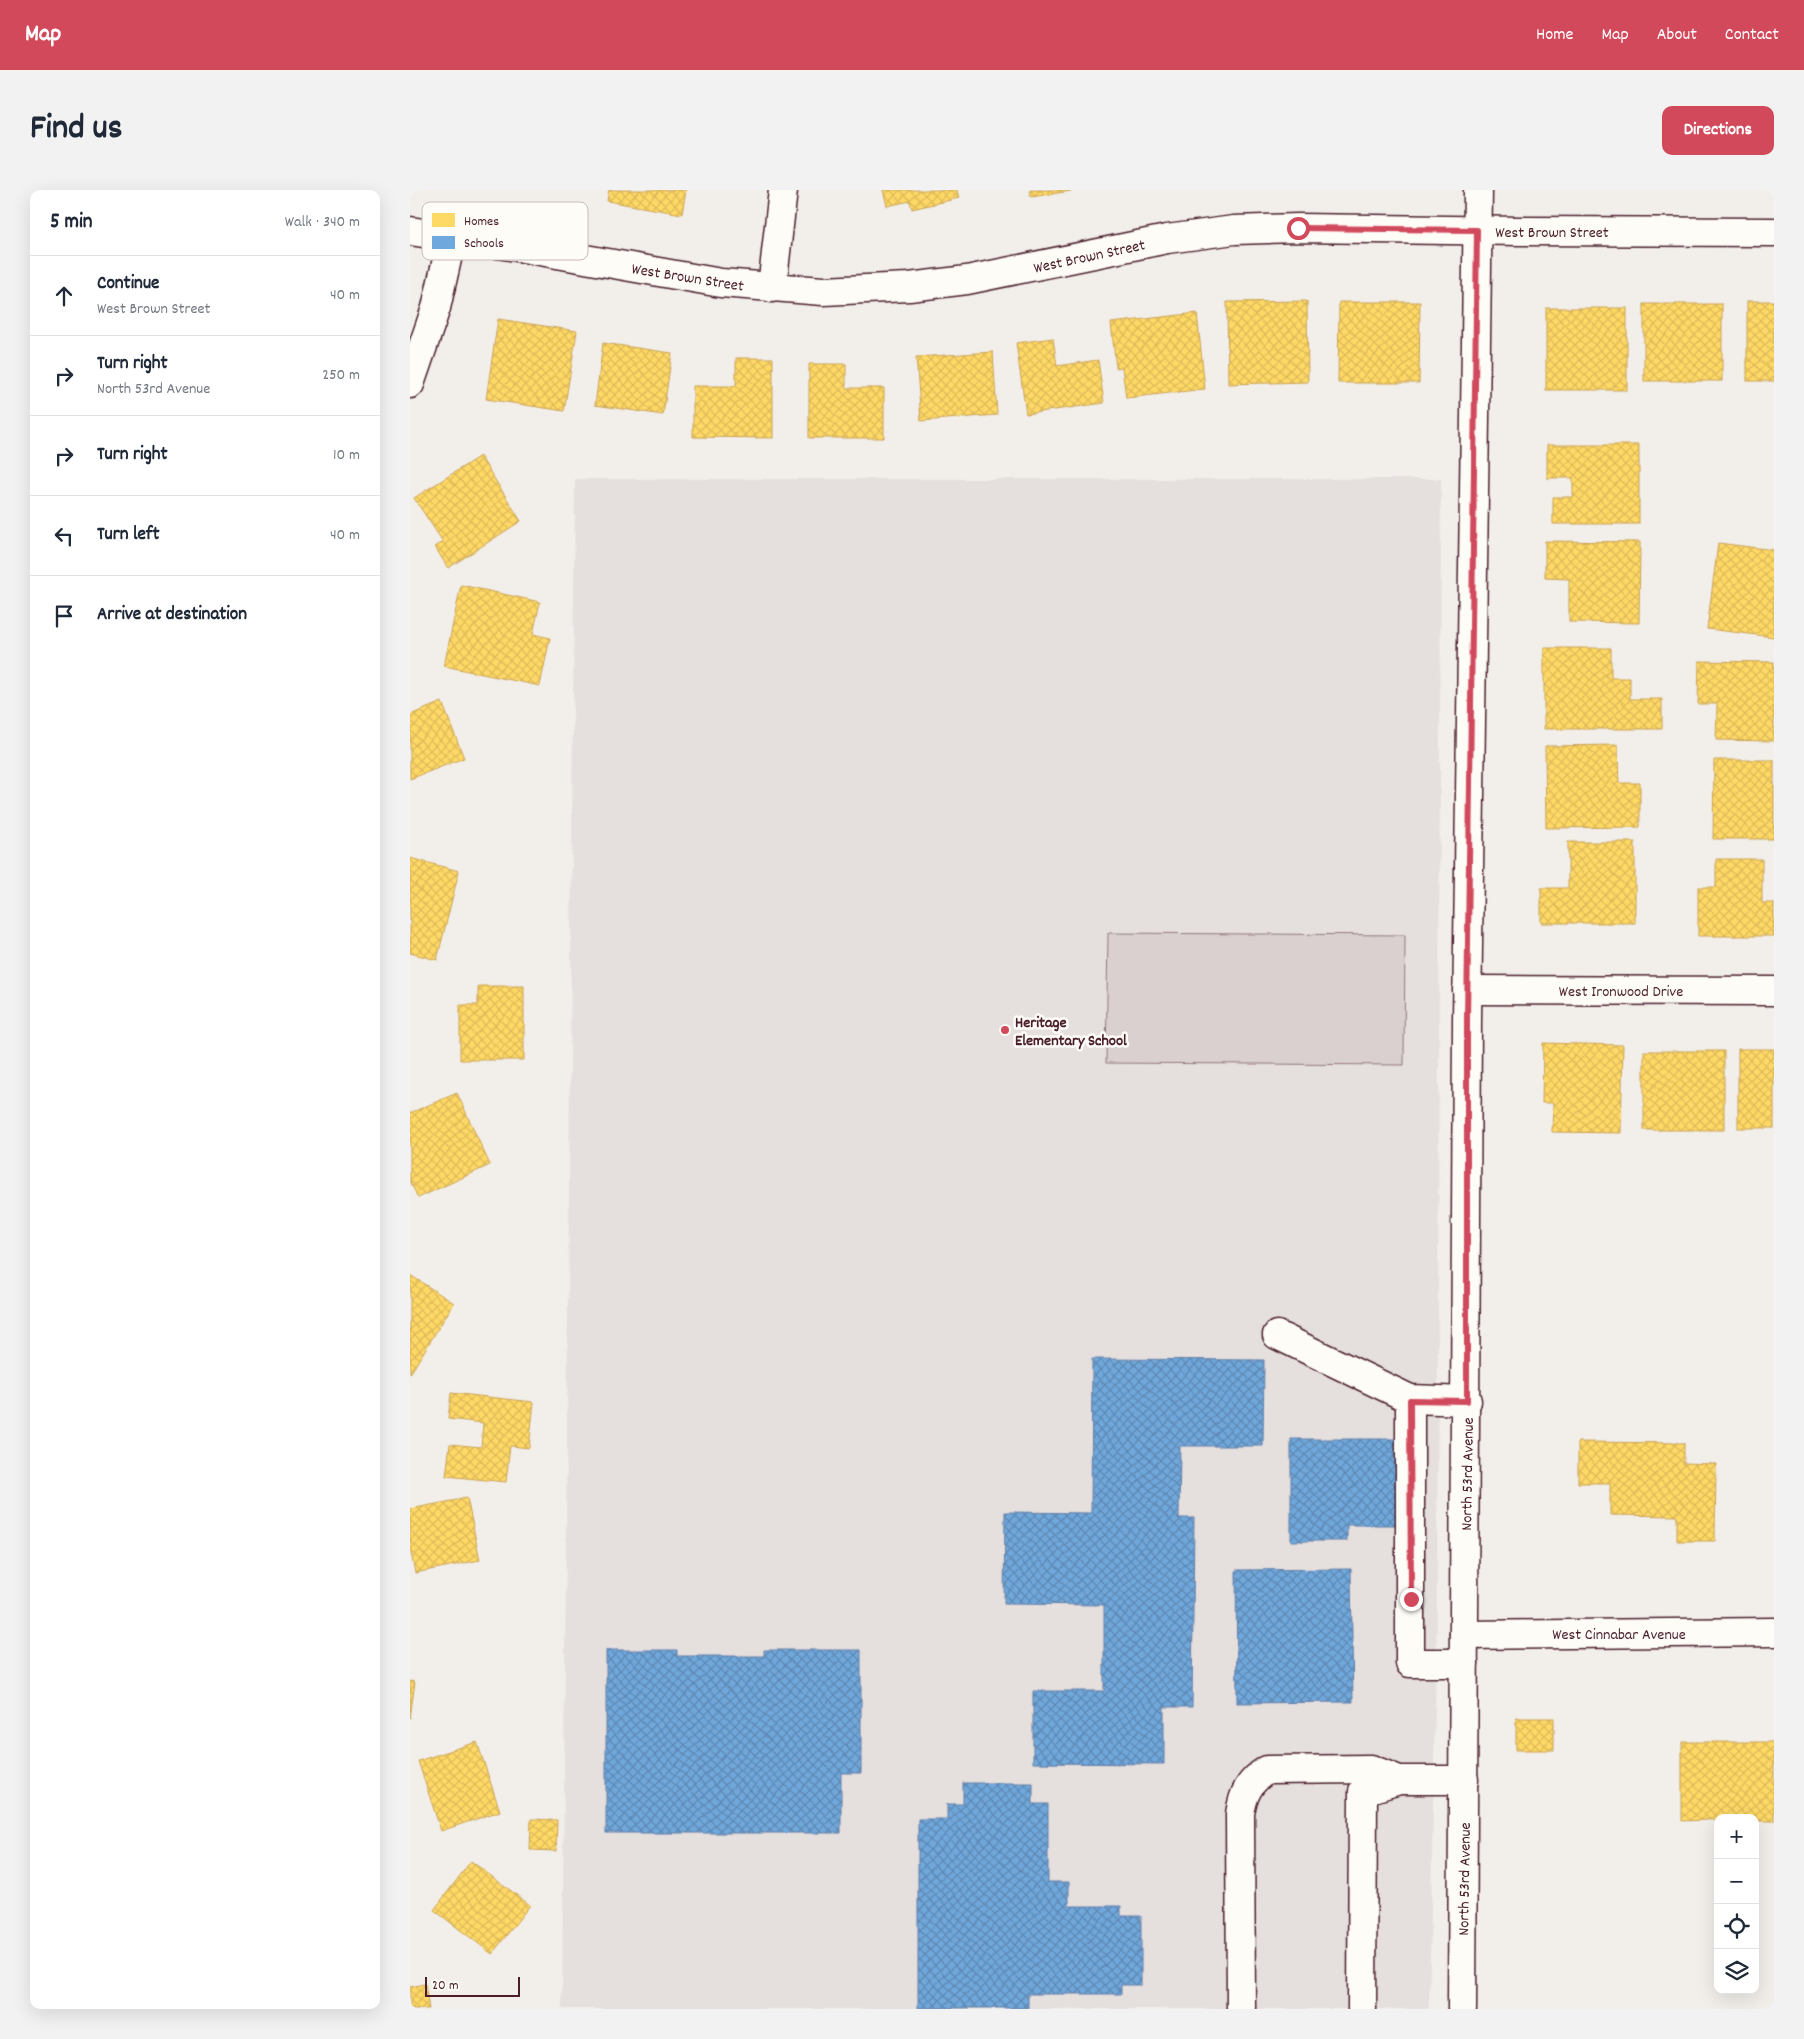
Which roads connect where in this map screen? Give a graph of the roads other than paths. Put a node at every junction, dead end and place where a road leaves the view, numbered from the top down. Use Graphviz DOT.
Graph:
graph roads {
  1 [pos="782,190"];
  2 [pos="1478,190"];
  3 [pos="1477,230"];
  4 [pos="1774,232"];
  5 [pos="588,259"];
  6 [pos="447,260"];
  7 [pos="772,288"];
  8 [pos="410,384"];
  9 [pos="1467,990"];
  10 [pos="1774,991"];
  11 [pos="1277,1335"];
  12 [pos="1410,1400"];
  13 [pos="1467,1401"];
  14 [pos="1774,1632"];
  15 [pos="1464,1635"];
  16 [pos="1464,1663"];
  17 [pos="1399,1780"];
  18 [pos="1464,1780"];
  19 [pos="1241,2009"];
  20 [pos="1362,2009"];
  21 [pos="1462,2009"];
  1 -- 7 [label="street"];
  2 -- 3 [label="street, North 53rd Avenue"];
  3 -- 4 [label="street, West Brown Street"];
  3 -- 7 [label="street, West Brown Street"];
  3 -- 9 [label="street, North 53rd Avenue"];
  5 -- 7 [label="street, West Brown Street"];
  6 -- 8 [label="street"];
  9 -- 10 [label="street, West Ironwood Drive"];
  9 -- 13 [label="street, North 53rd Avenue"];
  11 -- 12 [label="street"];
  12 -- 13 [label="street"];
  12 -- 16 [label="street"];
  13 -- 15 [label="street, North 53rd Avenue"];
  14 -- 15 [label="street, West Cinnabar Avenue"];
  15 -- 16 [label="street, North 53rd Avenue"];
  16 -- 18 [label="street, North 53rd Avenue"];
  17 -- 18 [label="street"];
  17 -- 19 [label="street"];
  17 -- 20 [label="street"];
  18 -- 21 [label="street, North 53rd Avenue"];
}
